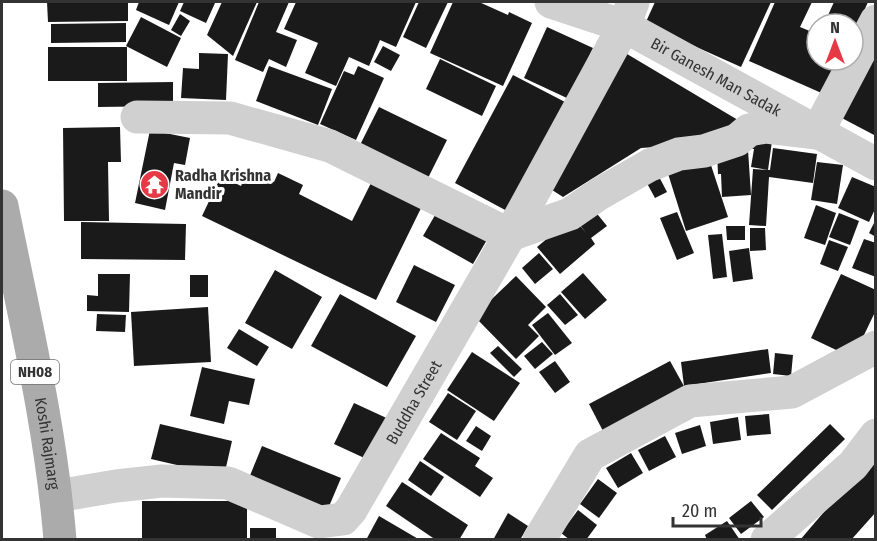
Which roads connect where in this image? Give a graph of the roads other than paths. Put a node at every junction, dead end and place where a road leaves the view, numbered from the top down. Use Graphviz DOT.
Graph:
graph roads {
  1 [pos="551,2"];
  2 [pos="628,14"];
  3 [pos="876,21"];
  4 [pos="137,117"];
  5 [pos="817,133"];
  6 [pos="876,164"];
  7 [pos="2,206"];
  8 [pos="510,235"];
  9 [pos="876,347"];
  10 [pos="876,435"];
  11 [pos="57,496"];
  12 [pos="60,540"];
  13 [pos="539,540"];
  14 [pos="767,540"];
  1 -- 2 [label="street, Bir Ganesh Man Sadak"];
  2 -- 5 [label="street, Bir Ganesh Man Sadak"];
  2 -- 8 [label="street, Buddha Street"];
  3 -- 5 [label="street"];
  4 -- 8 [label="street"];
  5 -- 6 [label="street, Bir Ganesh Man Sadak"];
  5 -- 8 [label="street"];
  7 -- 11 [label="main road, Koshi Rajmarg / NH08"];
  8 -- 11 [label="street, Buddha Street"];
  9 -- 13 [label="street"];
  10 -- 14 [label="street"];
  11 -- 12 [label="main road, Koshi Rajmarg / NH08"];
}
